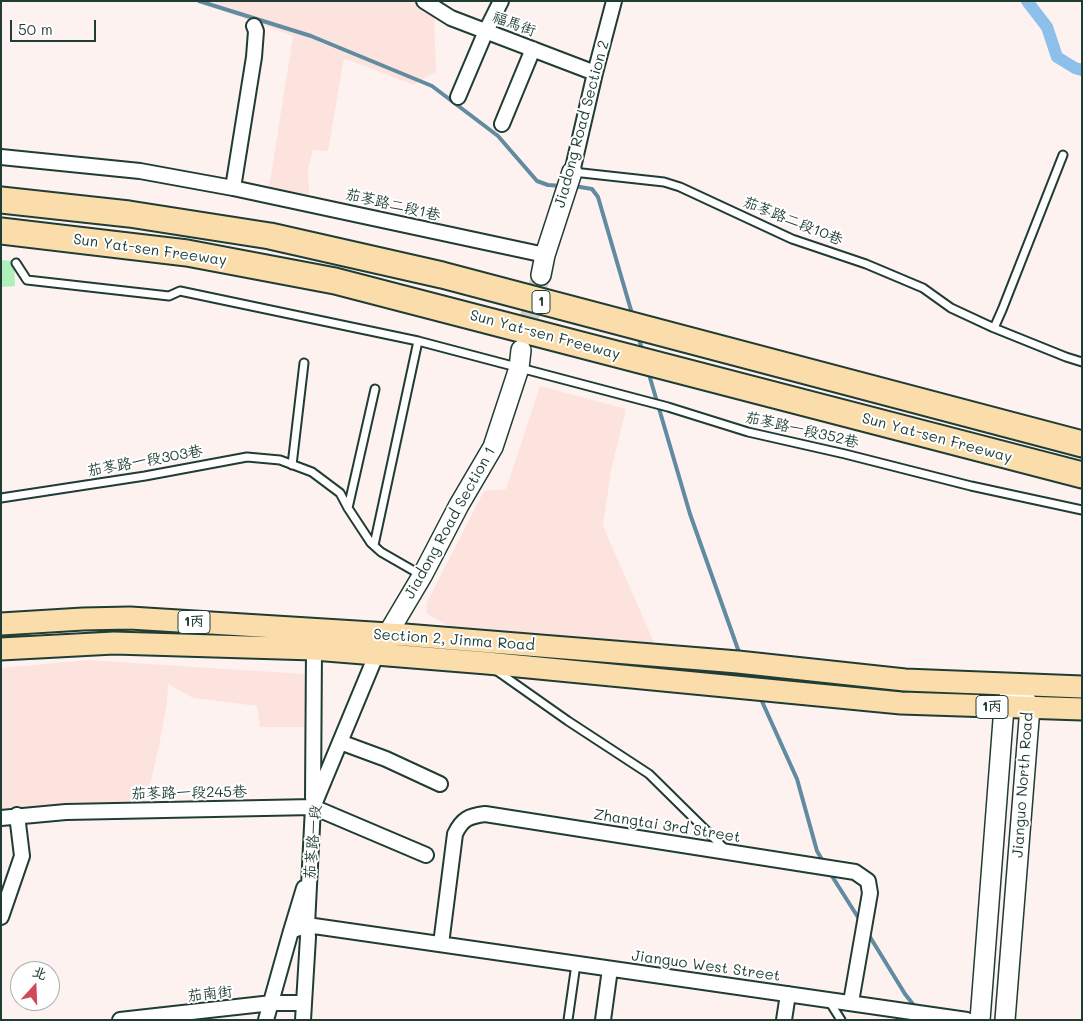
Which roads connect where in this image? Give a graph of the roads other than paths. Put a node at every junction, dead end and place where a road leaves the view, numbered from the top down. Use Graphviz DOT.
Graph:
graph roads {
  1 [pos="424,1"];
  2 [pos="502,1"];
  3 [pos="614,1"];
  4 [pos="254,26"];
  5 [pos="486,31"];
  6 [pos="533,49"];
  7 [pos="595,73"];
  8 [pos="458,98"];
  9 [pos="502,124"];
  10 [pos="1063,155"];
  11 [pos="1,157"];
  12 [pos="569,181"];
  13 [pos="233,188"];
  14 [pos="1,200"];
  15 [pos="1,231"];
  16 [pos="545,255"];
  17 [pos="16,263"];
  18 [pos="541,275"];
  19 [pos="994,328"];
  20 [pos="418,341"];
  21 [pos="520,359"];
  22 [pos="1082,362"];
  23 [pos="304,363"];
  24 [pos="375,389"];
  25 [pos="1079,437"];
  26 [pos="292,465"];
  27 [pos="1080,475"];
  28 [pos="1,498"];
  29 [pos="348,508"];
  30 [pos="1082,510"];
  31 [pos="374,546"];
  32 [pos="422,576"];
  33 [pos="1,624"];
  34 [pos="387,634"];
  35 [pos="1,649"];
  36 [pos="314,649"];
  37 [pos="377,653"];
  38 [pos="487,663"];
  39 [pos="1015,684"];
  40 [pos="1082,687"];
  41 [pos="1004,707"];
  42 [pos="1030,707"];
  43 [pos="1082,709"];
  44 [pos="340,742"];
  45 [pos="440,784"];
  46 [pos="313,807"];
  47 [pos="18,815"];
  48 [pos="1,818"];
  49 [pos="728,851"];
  50 [pos="426,855"];
  51 [pos="310,868"];
  52 [pos="1,917"];
  53 [pos="307,924"];
  54 [pos="291,930"];
  55 [pos="441,944"];
  56 [pos="576,964"];
  57 [pos="610,969"];
  58 [pos="788,994"];
  59 [pos="827,999"];
  60 [pos="851,1002"];
  61 [pos="272,1003"];
  62 [pos="303,1003"];
  63 [pos="120,1020"];
  64 [pos="266,1020"];
  65 [pos="303,1020"];
  66 [pos="568,1020"];
  67 [pos="603,1020"];
  68 [pos="784,1020"];
  69 [pos="841,1020"];
  70 [pos="967,1020"];
  71 [pos="980,1020"];
  72 [pos="1005,1020"];
  1 -- 5 [label="street, 福馬街"];
  2 -- 5 [label="street"];
  3 -- 7 [label="street, Jiadong Road Section 2"];
  4 -- 13 [label="street"];
  5 -- 6 [label="street, 福馬街"];
  5 -- 8 [label="street"];
  6 -- 7 [label="street, 福馬街"];
  6 -- 9 [label="street"];
  7 -- 12 [label="street, Jiadong Road Section 2"];
  10 -- 19 [label="lane"];
  11 -- 13 [label="street, 茄苳路二段1巷"];
  12 -- 16 [label="street, Jiadong Road Section 2"];
  12 -- 19 [label="lane, 茄苳路二段10巷"];
  13 -- 16 [label="street, 茄苳路二段1巷"];
  14 -- 25 [label="highway, Sun Yat-sen Freeway / 1"];
  15 -- 27 [label="highway, Sun Yat-sen Freeway / 1"];
  16 -- 18 [label="street, Jiadong Road Section 2"];
  17 -- 20 [label="lane, 茄苳路一段352巷"];
  19 -- 22 [label="lane, 茄苳路二段10巷"];
  20 -- 21 [label="lane, 茄苳路一段352巷"];
  20 -- 31 [label="lane"];
  21 -- 30 [label="lane, 茄苳路一段352巷"];
  21 -- 32 [label="street, Jiadong Road Section 1"];
  23 -- 26 [label="lane"];
  24 -- 29 [label="lane"];
  26 -- 28 [label="lane, 茄苳路一段303巷"];
  26 -- 29 [label="lane, 茄苳路一段303巷"];
  29 -- 31 [label="lane, 茄苳路一段303巷"];
  31 -- 32 [label="lane, 茄苳路一段303巷"];
  32 -- 34 [label="street, Jiadong Road Section 1"];
  33 -- 34 [label="main road, Section 2, Jinma Road / 1丙"];
  34 -- 37 [label="street, 茄苳路一段"];
  34 -- 39 [label="main road, Section 2, Jinma Road / 1丙"];
  35 -- 36 [label="main road, Section 2, Jinma Road / 1丙"];
  36 -- 37 [label="main road, Section 2, Jinma Road / 1丙"];
  36 -- 46 [label="street"];
  37 -- 38 [label="main road, Section 2, Jinma Road / 1丙"];
  37 -- 44 [label="street, 茄苳路一段"];
  38 -- 41 [label="main road, Section 2, Jinma Road / 1丙"];
  38 -- 49 [label="lane"];
  39 -- 40 [label="main road, 1丙"];
  39 -- 41 [label="street, Jianguo North Road"];
  39 -- 42 [label="street, Jianguo North Road"];
  41 -- 42 [label="main road, 1丙"];
  41 -- 71 [label="street, Jianguo North Road"];
  42 -- 43 [label="main road, 1丙"];
  42 -- 72 [label="street, Jianguo North Road"];
  44 -- 45 [label="street"];
  44 -- 46 [label="street, 茄苳路一段"];
  46 -- 47 [label="street, 茄苳路一段245巷"];
  46 -- 50 [label="street"];
  46 -- 51 [label="street, 茄苳路一段"];
  47 -- 48 [label="street"];
  47 -- 52 [label="street"];
  49 -- 55 [label="street, Zhangtai 3rd Street"];
  49 -- 60 [label="street, Zhangtai 3rd Street"];
  51 -- 53 [label="street, 茄苳路一段"];
  51 -- 54 [label="street"];
  53 -- 54 [label="street"];
  53 -- 55 [label="street, Jianguo West Street"];
  53 -- 62 [label="street, 茄苳路一段"];
  54 -- 61 [label="street"];
  55 -- 56 [label="street, Jianguo West Street"];
  56 -- 57 [label="street, Jianguo West Street"];
  56 -- 66 [label="lane"];
  57 -- 58 [label="street, Jianguo West Street"];
  57 -- 67 [label="street"];
  58 -- 59 [label="street, Jianguo West Street"];
  58 -- 68 [label="street"];
  59 -- 60 [label="street, Jianguo West Street"];
  59 -- 69 [label="lane"];
  60 -- 70 [label="street, Jianguo West Street"];
  61 -- 62 [label="street, 茄南街"];
  61 -- 63 [label="street, 茄南街"];
  61 -- 64 [label="street"];
  62 -- 65 [label="street, 茄苳路一段"];
}
